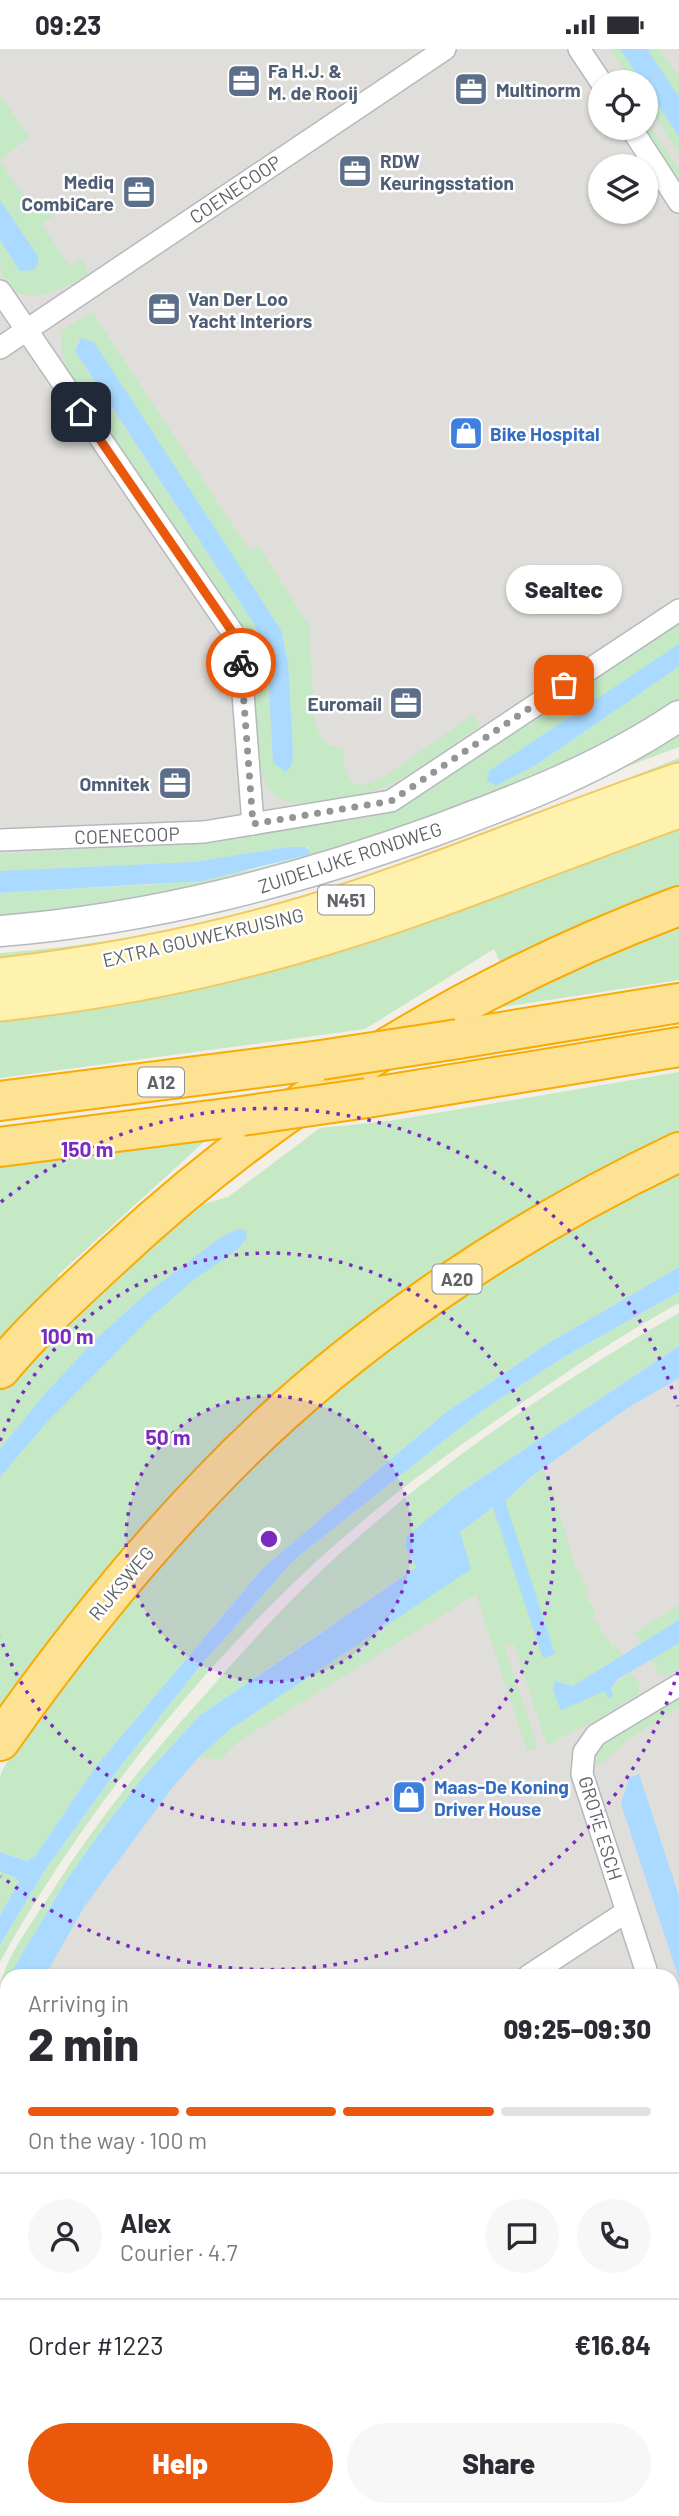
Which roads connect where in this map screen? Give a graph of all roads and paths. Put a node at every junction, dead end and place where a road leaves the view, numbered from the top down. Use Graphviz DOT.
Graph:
graph roads {
  1 [pos="445,49"];
  2 [pos="579,49"];
  3 [pos="593,70"];
  4 [pos="639,140"];
  5 [pos="679,202"];
  6 [pos="0,291"];
  7 [pos="24,329"];
  8 [pos="0,348"];
  9 [pos="679,610"];
  10 [pos="679,716"];
  11 [pos="679,780"];
  12 [pos="679,811"];
  13 [pos="253,824"];
  14 [pos="0,840"];
  15 [pos="679,906"];
  16 [pos="0,931"];
  17 [pos="0,975"];
  18 [pos="679,1003"];
  19 [pos="0,1004"];
  20 [pos="679,1047"];
  21 [pos="0,1101"];
  22 [pos="0,1147"];
  23 [pos="679,1153"];
  24 [pos="0,1369"];
  25 [pos="679,1685"];
  26 [pos="0,1741"];
  27 [pos="626,1912"];
  28 [pos="539,1969"];
  29 [pos="646,1969"];
  1 -- 7 [label="street, COENECOOP"];
  2 -- 3 [label="street"];
  4 -- 5 [label="street"];
  6 -- 7 [label="street"];
  7 -- 8 [label="street, COENECOOP"];
  7 -- 13 [label="street"];
  9 -- 13 [label="street, COENECOOP"];
  10 -- 16 [label="main road, ZUIDELIJKE RONDWEG"];
  11 -- 17 [label="main road, EXTRA GOUWEKRUISING / N451"];
  12 -- 19 [label="main road, EXTRA GOUWEKRUISING / N451"];
  13 -- 14 [label="street, COENECOOP"];
  15 -- 24 [label="highway"];
  18 -- 21 [label="highway, A12, bridge"];
  20 -- 22 [label="highway, A12, bridge"];
  23 -- 26 [label="highway, RIJKSWEG / A20"];
  25 -- 27 [label="street, GROTE ESCH"];
  27 -- 28 [label="street"];
  27 -- 29 [label="street, GROTE ESCH"];
}
